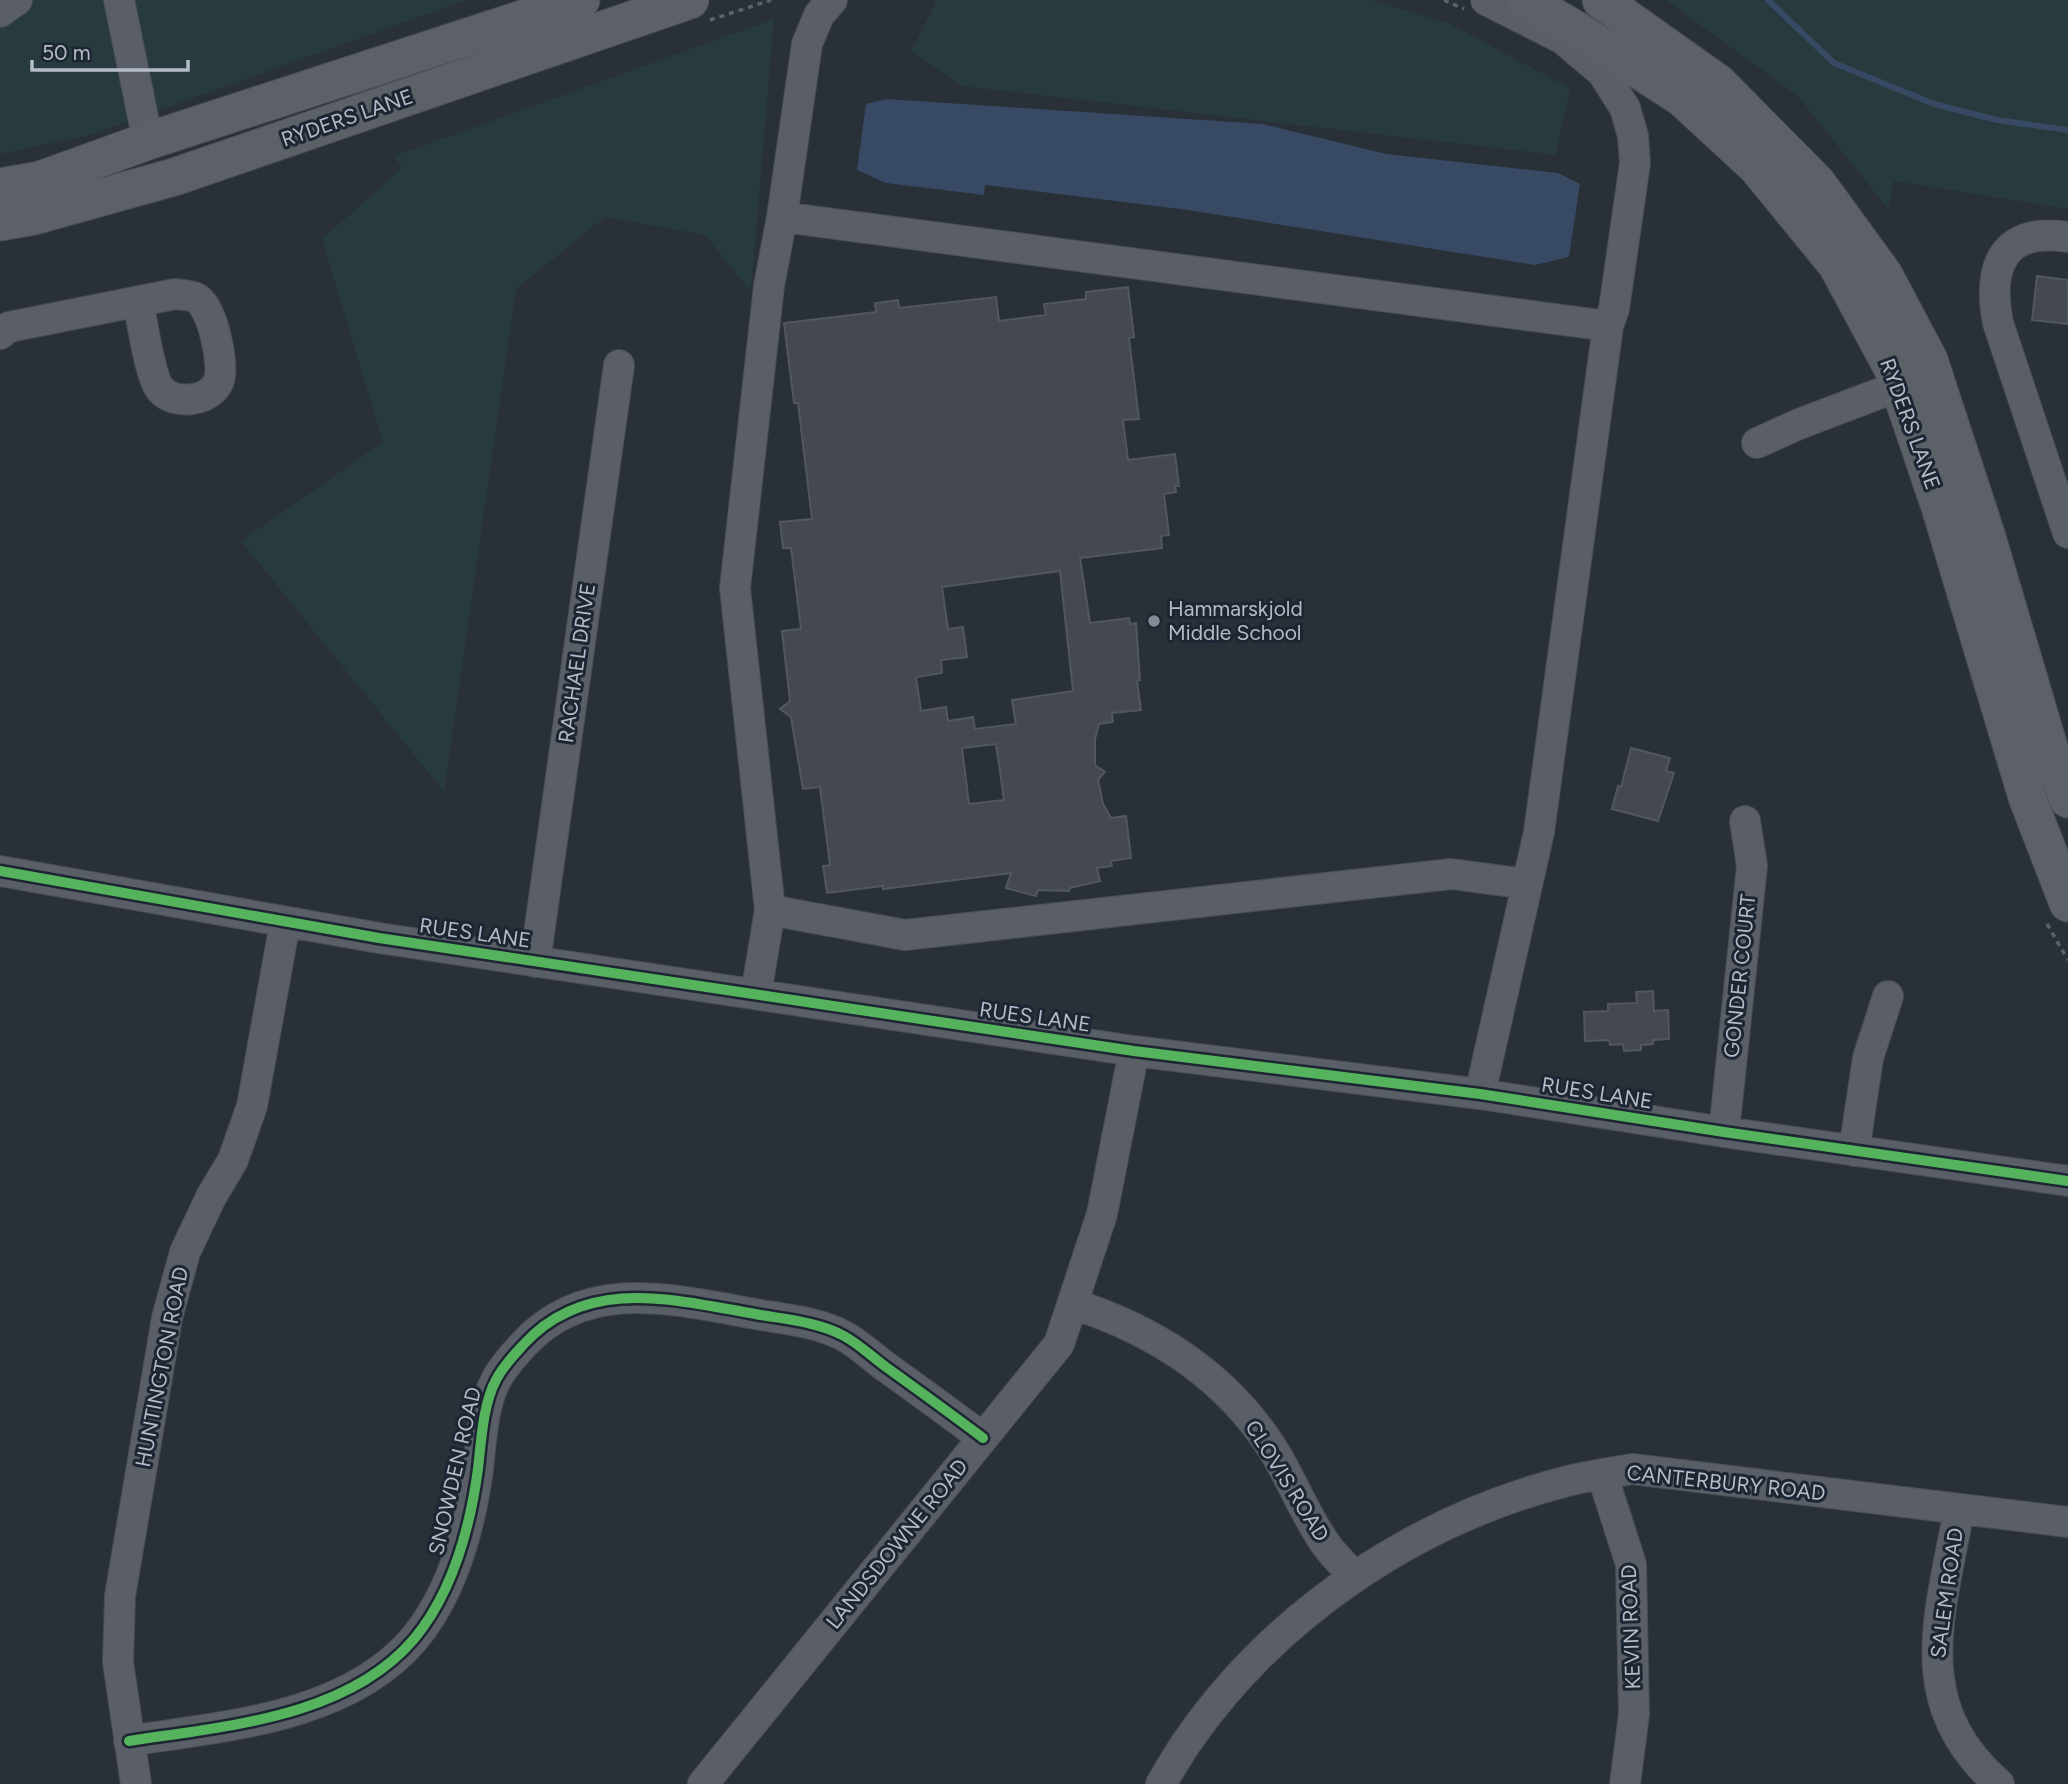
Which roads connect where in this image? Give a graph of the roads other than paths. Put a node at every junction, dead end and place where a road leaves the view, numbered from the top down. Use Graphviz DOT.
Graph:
graph roads {
  1 [pos="18,0"];
  2 [pos="119,0"];
  3 [pos="581,0"];
  4 [pos="690,0"];
  5 [pos="832,0"];
  6 [pos="1486,0"];
  7 [pos="1525,0"];
  8 [pos="1601,0"];
  9 [pos="0,12"];
  10 [pos="148,141"];
  11 [pos="0,187"];
  12 [pos="782,218"];
  13 [pos="0,222"];
  14 [pos="2068,237"];
  15 [pos="138,301"];
  16 [pos="1608,326"];
  17 [pos="0,334"];
  18 [pos="619,365"];
  19 [pos="1899,386"];
  20 [pos="1757,443"];
  21 [pos="2068,533"];
  22 [pos="2032,691"];
  23 [pos="2068,726"];
  24 [pos="2068,799"];
  25 [pos="1745,821"];
  26 [pos="0,871"];
  27 [pos="1527,884"];
  28 [pos="2068,904"];
  29 [pos="770,911"];
  30 [pos="285,923"];
  31 [pos="535,962"];
  32 [pos="756,994"];
  33 [pos="1888,996"];
  34 [pos="1134,1051"];
  35 [pos="1480,1094"];
  36 [pos="1724,1132"];
  37 [pos="1854,1151"];
  38 [pos="2068,1181"];
  39 [pos="1073,1304"];
  40 [pos="983,1438"];
  41 [pos="1602,1474"];
  42 [pos="1959,1509"];
  43 [pos="2068,1522"];
  44 [pos="1355,1577"];
  45 [pos="129,1741"];
  46 [pos="136,1784"];
  47 [pos="703,1784"];
  48 [pos="1161,1784"];
  49 [pos="1625,1784"];
  50 [pos="1998,1784"];
  1 -- 9 [label="street"];
  2 -- 10 [label="street"];
  3 -- 10 [label="main road, RYDERS LANE"];
  4 -- 13 [label="main road, RYDERS LANE"];
  5 -- 12 [label="street"];
  6 -- 16 [label="street"];
  7 -- 19 [label="main road, RYDERS LANE"];
  8 -- 22 [label="main road, RYDERS LANE"];
  10 -- 11 [label="main road, RYDERS LANE"];
  12 -- 16 [label="street"];
  12 -- 29 [label="street"];
  14 -- 21 [label="street"];
  15 -- 17 [label="street"];
  16 -- 27 [label="street"];
  18 -- 31 [label="street, RACHAEL DRIVE"];
  19 -- 20 [label="street"];
  19 -- 28 [label="main road, RYDERS LANE"];
  22 -- 23 [label="main road"];
  22 -- 24 [label="main road, RYDERS LANE"];
  25 -- 36 [label="street, GONDER COURT"];
  26 -- 30 [label="street, RUES LANE"];
  27 -- 29 [label="street"];
  27 -- 35 [label="street"];
  29 -- 32 [label="street"];
  30 -- 31 [label="street, RUES LANE"];
  30 -- 45 [label="street, HUNTINGTON ROAD"];
  31 -- 32 [label="street, RUES LANE"];
  32 -- 34 [label="street, RUES LANE"];
  33 -- 37 [label="street"];
  34 -- 35 [label="street, RUES LANE"];
  34 -- 39 [label="street, LANDSDOWNE ROAD"];
  35 -- 36 [label="street, RUES LANE"];
  36 -- 37 [label="street, RUES LANE"];
  37 -- 38 [label="street, RUES LANE"];
  39 -- 40 [label="street, LANDSDOWNE ROAD"];
  39 -- 44 [label="street, CLOVIS ROAD"];
  40 -- 45 [label="street, SNOWDEN ROAD"];
  40 -- 47 [label="street, LANDSDOWNE ROAD"];
  41 -- 42 [label="street, CANTERBURY ROAD"];
  41 -- 44 [label="street, CANTERBURY ROAD"];
  41 -- 49 [label="street, KEVIN ROAD"];
  42 -- 43 [label="street, CANTERBURY ROAD"];
  42 -- 50 [label="street, SALEM ROAD"];
  44 -- 48 [label="street, CANTERBURY ROAD"];
  45 -- 46 [label="street, HUNTINGTON ROAD"];
}
